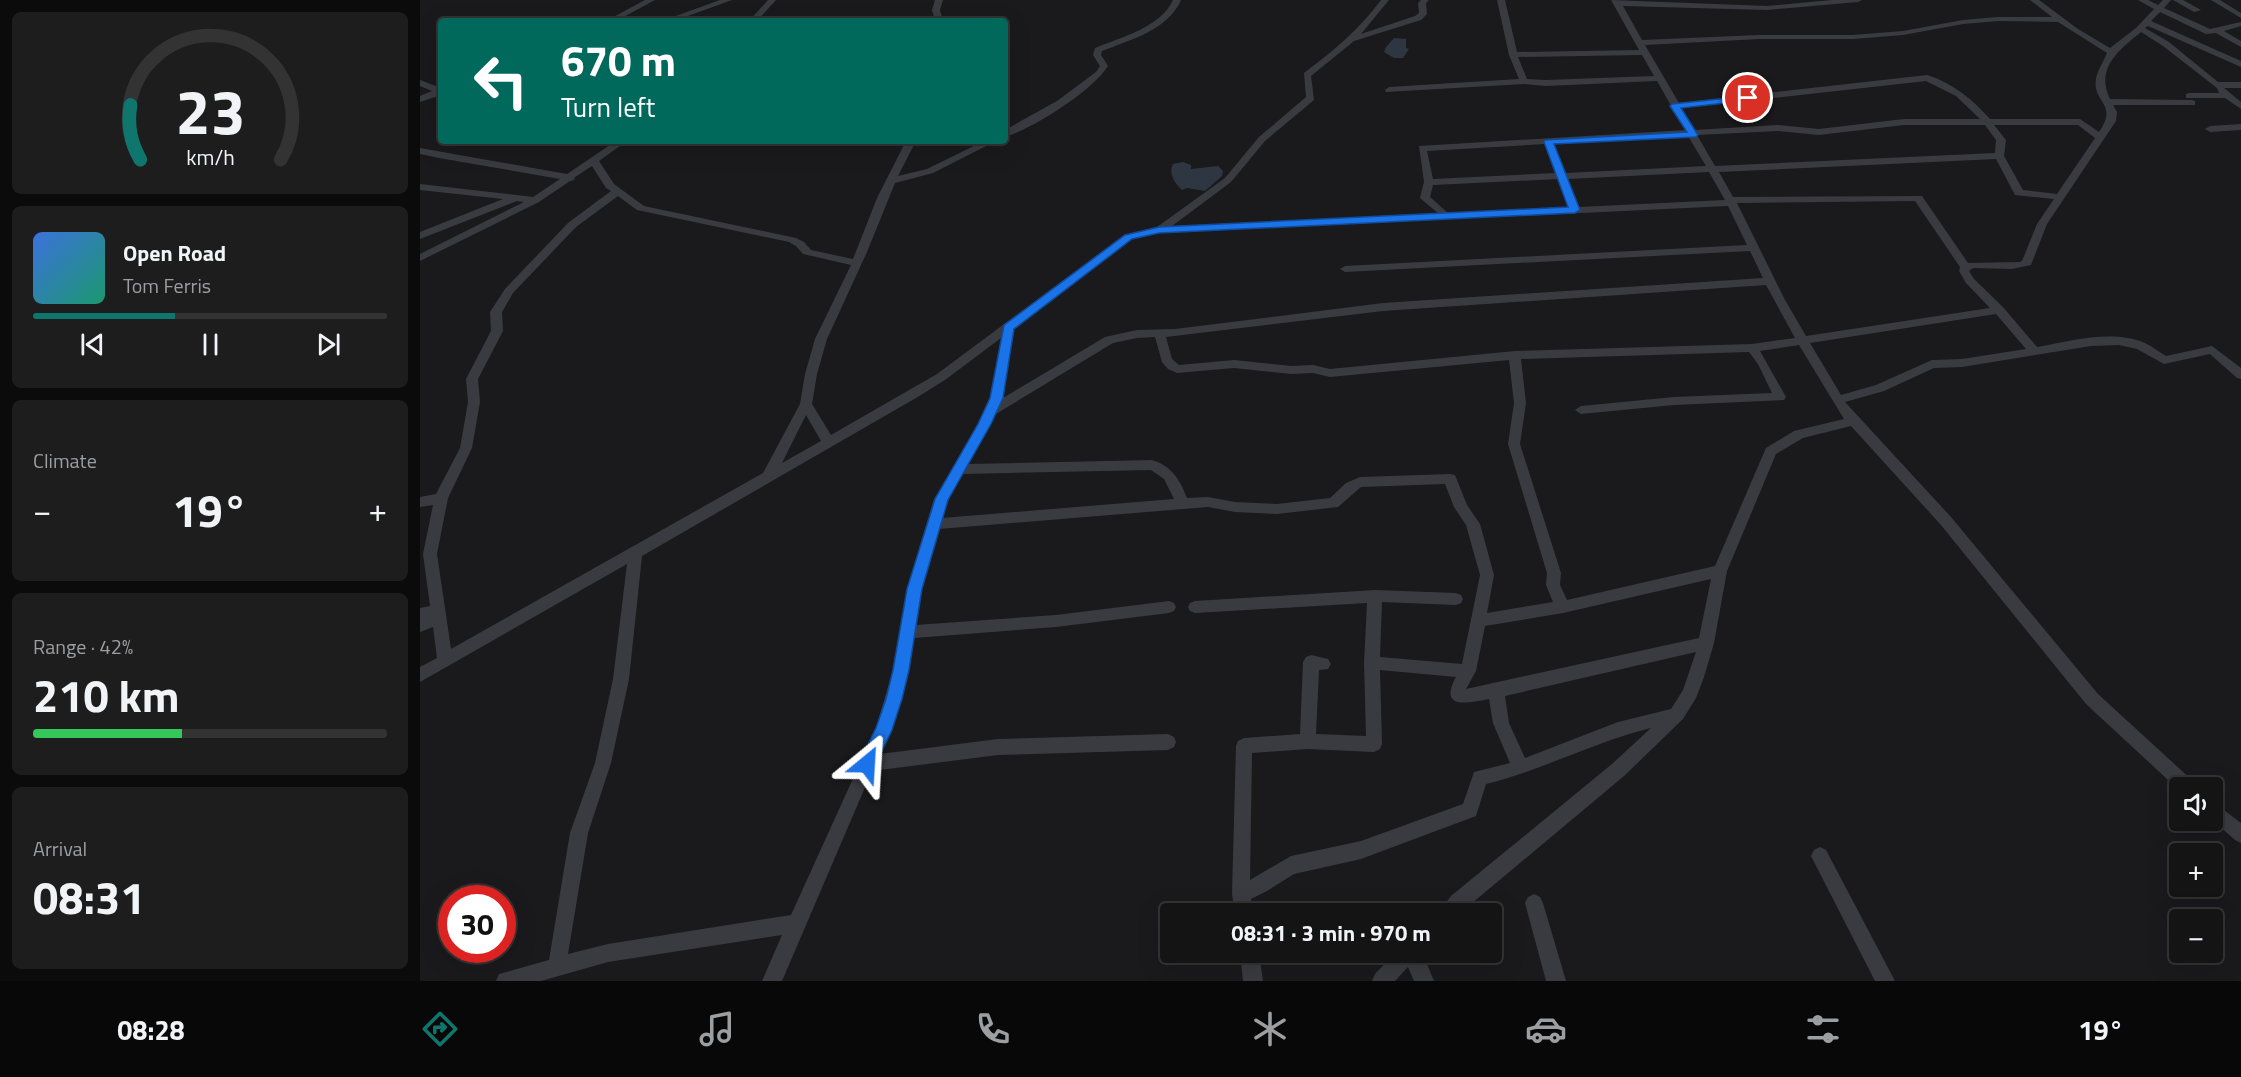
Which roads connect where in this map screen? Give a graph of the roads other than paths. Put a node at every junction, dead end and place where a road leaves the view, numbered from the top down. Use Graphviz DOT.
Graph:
graph roads {
  1 [pos="651,0"];
  2 [pos="728,0"];
  3 [pos="772,0"];
  4 [pos="939,0"];
  5 [pos="1177,0"];
  6 [pos="1385,0"];
  7 [pos="1425,0"];
  8 [pos="1501,0"];
  9 [pos="1858,0"];
  10 [pos="2034,0"];
  11 [pos="2142,0"];
  12 [pos="2167,0"];
  13 [pos="2177,0"];
  14 [pos="2215,0"];
  15 [pos="1616,2"];
  16 [pos="2226,7"];
  17 [pos="2241,7"];
  18 [pos="2158,9"];
  19 [pos="2197,10"];
  20 [pos="2241,16"];
  21 [pos="616,18"];
  22 [pos="675,18"];
  23 [pos="756,18"];
  24 [pos="938,18"];
  25 [pos="2063,20"];
  26 [pos="2241,24"];
  27 [pos="2143,25"];
  28 [pos="2218,30"];
  29 [pos="1350,41"];
  30 [pos="2241,45"];
  31 [pos="1643,47"];
  32 [pos="2111,52"];
  33 [pos="1513,55"];
  34 [pos="2239,65"];
  35 [pos="1659,78"];
  36 [pos="1524,81"];
  37 [pos="420,83"];
  38 [pos="2216,86"];
  39 [pos="2241,86"];
  40 [pos="438,90"];
  41 [pos="1389,90"];
  42 [pos="438,92"];
  43 [pos="2227,95"];
  44 [pos="420,99"];
  45 [pos="2107,102"];
  46 [pos="1675,106"];
  47 [pos="2241,106"];
  48 [pos="1988,121"];
  49 [pos="2241,127"];
  50 [pos="2210,129"];
  51 [pos="1008,132"];
  52 [pos="1693,135"];
  53 [pos="2100,137"];
  54 [pos="1549,142"];
  55 [pos="618,144"];
  56 [pos="910,144"];
  57 [pos="985,144"];
  58 [pos="420,151"];
  59 [pos="1999,156"];
  60 [pos="594,161"];
  61 [pos="1713,169"];
  62 [pos="1562,176"];
  63 [pos="571,178"];
  64 [pos="891,181"];
  65 [pos="1429,182"];
  66 [pos="420,186"];
  67 [pos="617,192"];
  68 [pos="2061,196"];
  69 [pos="515,198"];
  70 [pos="535,200"];
  71 [pos="1731,201"];
  72 [pos="1575,210"];
  73 [pos="1444,216"];
  74 [pos="1159,230"];
  75 [pos="420,236"];
  76 [pos="1754,248"];
  77 [pos="420,258"];
  78 [pos="857,263"];
  79 [pos="1965,267"];
  80 [pos="1345,270"];
  81 [pos="1770,281"];
  82 [pos="1999,310"];
  83 [pos="1008,328"];
  84 [pos="1160,334"];
  85 [pos="1803,342"];
  86 [pos="1752,348"];
  87 [pos="2034,351"];
  88 [pos="1515,355"];
  89 [pos="2241,375"];
  90 [pos="1838,400"];
  91 [pos="806,404"];
  92 [pos="1581,410"];
  93 [pos="991,411"];
  94 [pos="1854,421"];
  95 [pos="829,443"];
  96 [pos="959,469"];
  97 [pos="767,479"];
  98 [pos="441,498"];
  99 [pos="420,502"];
  100 [pos="1183,504"];
  101 [pos="934,524"];
  102 [pos="635,554"];
  103 [pos="1720,571"];
  104 [pos="1375,596"];
  105 [pos="1456,599"];
  106 [pos="1169,607"];
  107 [pos="1563,607"];
  108 [pos="1195,608"];
  109 [pos="438,613"];
  110 [pos="420,614"];
  111 [pos="1478,621"];
  112 [pos="420,626"];
  113 [pos="907,632"];
  114 [pos="1706,644"];
  115 [pos="445,661"];
  116 [pos="1372,663"];
  117 [pos="1323,664"];
  118 [pos="1468,671"];
  119 [pos="420,675"];
  120 [pos="1496,691"];
  121 [pos="1677,714"];
  122 [pos="1308,741"];
  123 [pos="1168,742"];
  124 [pos="867,764"];
  125 [pos="1521,768"];
  126 [pos="2176,777"];
  127 [pos="2223,818"];
  128 [pos="2241,834"];
  129 [pos="1820,856"];
  130 [pos="1241,894"];
  131 [pos="1242,903"];
  132 [pos="1456,903"];
  133 [pos="1534,903"];
  134 [pos="795,924"];
  135 [pos="1251,963"];
  136 [pos="1399,963"];
  137 [pos="1415,963"];
  138 [pos="557,966"];
  139 [pos="506,981"];
  140 [pos="772,981"];
  141 [pos="1253,981"];
  142 [pos="1382,981"];
  143 [pos="1424,981"];
  144 [pos="1556,981"];
  145 [pos="1885,981"];
  1 -- 21 [label="street"];
  2 -- 22 [label="street"];
  3 -- 23 [label="street"];
  4 -- 24 [label="street"];
  5 -- 51 [label="street"];
  6 -- 29 [label="street"];
  7 -- 29 [label="street"];
  8 -- 33 [label="street"];
  9 -- 15 [label="street"];
  10 -- 25 [label="street"];
  11 -- 18 [label="street"];
  12 -- 18 [label="street"];
  13 -- 19 [label="street"];
  14 -- 16 [label="street"];
  15 -- 31 [label="street"];
  16 -- 17 [label="street"];
  16 -- 20 [label="street"];
  18 -- 27 [label="street"];
  18 -- 28 [label="street"];
  25 -- 31 [label="street"];
  25 -- 32 [label="street"];
  26 -- 28 [label="street"];
  27 -- 32 [label="street"];
  27 -- 34 [label="street"];
  27 -- 38 [label="street"];
  28 -- 30 [label="street"];
  29 -- 74 [label="street"];
  31 -- 33 [label="street"];
  31 -- 35 [label="street"];
  32 -- 45 [label="street"];
  33 -- 36 [label="street"];
  35 -- 36 [label="street"];
  35 -- 46 [label="street"];
  36 -- 41 [label="street"];
  37 -- 40 [label="street"];
  38 -- 39 [label="street"];
  38 -- 43 [label="street"];
  42 -- 44 [label="street"];
  43 -- 45 [label="street"];
  43 -- 47 [label="street"];
  45 -- 53 [label="street"];
  46 -- 48 [label="street"];
  46 -- 52 [label="street"];
  48 -- 52 [label="street"];
  48 -- 53 [label="street"];
  48 -- 59 [label="street"];
  49 -- 50 [label="street"];
  52 -- 54 [label="street"];
  52 -- 61 [label="street"];
  53 -- 68 [label="street"];
  54 -- 62 [label="street"];
  54 -- 65 [label="street"];
  55 -- 60 [label="street"];
  56 -- 64 [label="street"];
  57 -- 64 [label="street"];
  58 -- 63 [label="street"];
  59 -- 61 [label="street"];
  59 -- 68 [label="street"];
  60 -- 63 [label="street"];
  60 -- 67 [label="street"];
  61 -- 62 [label="street"];
  61 -- 71 [label="street"];
  62 -- 65 [label="street"];
  62 -- 72 [label="street"];
  63 -- 70 [label="street"];
  64 -- 78 [label="street"];
  65 -- 73 [label="street"];
  66 -- 69 [label="street"];
  67 -- 78 [label="street"];
  67 -- 98 [label="street"];
  68 -- 79 [label="street"];
  69 -- 70 [label="street"];
  69 -- 75 [label="street"];
  70 -- 77 [label="street"];
  71 -- 72 [label="street"];
  71 -- 76 [label="street"];
  71 -- 79 [label="street"];
  72 -- 73 [label="street"];
  73 -- 74 [label="street"];
  74 -- 83 [label="street"];
  76 -- 80 [label="street"];
  76 -- 81 [label="street"];
  78 -- 91 [label="street"];
  79 -- 82 [label="street"];
  81 -- 84 [label="street"];
  81 -- 85 [label="street"];
  82 -- 85 [label="street"];
  82 -- 87 [label="street"];
  83 -- 93 [label="street"];
  83 -- 95 [label="street"];
  84 -- 88 [label="street"];
  84 -- 93 [label="street"];
  85 -- 86 [label="street"];
  85 -- 90 [label="street"];
  86 -- 88 [label="street"];
  86 -- 92 [label="street"];
  87 -- 89 [label="street"];
  87 -- 90 [label="street"];
  88 -- 107 [label="street"];
  90 -- 94 [label="street"];
  91 -- 95 [label="street"];
  91 -- 97 [label="street"];
  93 -- 96 [label="street"];
  94 -- 103 [label="street"];
  94 -- 126 [label="street"];
  95 -- 97 [label="street"];
  96 -- 100 [label="street"];
  96 -- 101 [label="street"];
  97 -- 102 [label="street"];
  98 -- 99 [label="street"];
  98 -- 109 [label="street"];
  100 -- 101 [label="street"];
  100 -- 111 [label="street"];
  101 -- 113 [label="street"];
  102 -- 115 [label="street"];
  102 -- 138 [label="street"];
  103 -- 107 [label="street"];
  103 -- 114 [label="street"];
  104 -- 105 [label="street"];
  104 -- 108 [label="street"];
  104 -- 116 [label="street"];
  106 -- 113 [label="street"];
  107 -- 111 [label="street"];
  109 -- 110 [label="street"];
  109 -- 112 [label="street"];
  109 -- 115 [label="street"];
  111 -- 118 [label="street"];
  113 -- 124 [label="street"];
  114 -- 120 [label="street"];
  114 -- 121 [label="street"];
  115 -- 119 [label="street"];
  116 -- 118 [label="street"];
  116 -- 122 [label="street"];
  117 -- 122 [label="street"];
  118 -- 120 [label="street"];
  120 -- 125 [label="street"];
  121 -- 125 [label="street"];
  121 -- 132 [label="street"];
  122 -- 130 [label="street"];
  123 -- 124 [label="street"];
  124 -- 134 [label="street"];
  125 -- 130 [label="street"];
  127 -- 128 [label="street"];
  129 -- 145 [label="street"];
  130 -- 131 [label="street"];
  133 -- 144 [label="street"];
  134 -- 138 [label="street"];
  134 -- 140 [label="street"];
  135 -- 141 [label="street"];
  136 -- 142 [label="street"];
  137 -- 143 [label="street"];
  138 -- 139 [label="street"];
}
